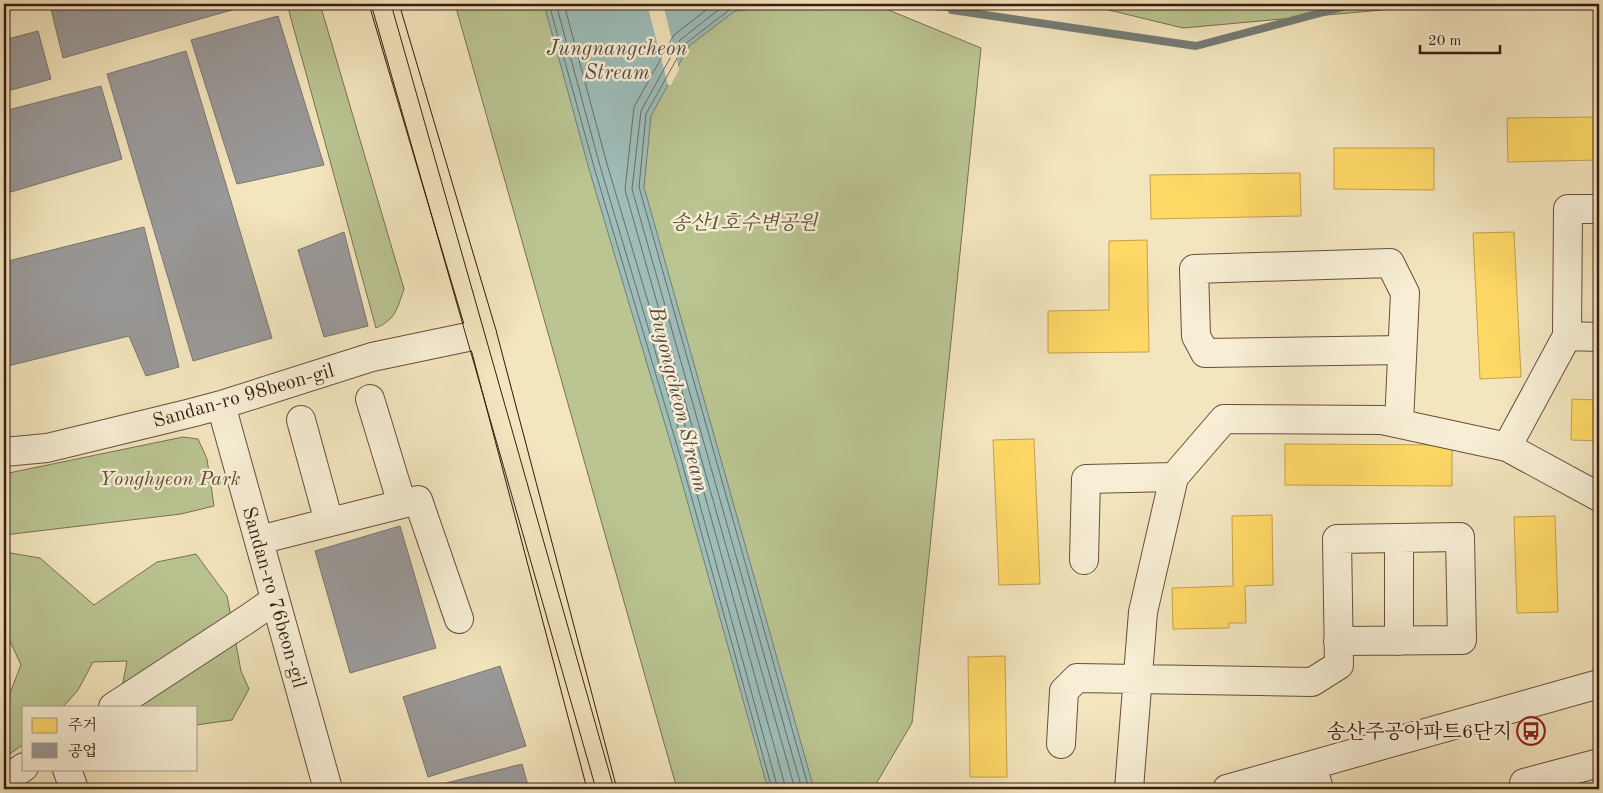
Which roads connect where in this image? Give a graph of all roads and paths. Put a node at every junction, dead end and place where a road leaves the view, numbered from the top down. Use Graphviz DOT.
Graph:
graph roads {
  1 [pos="384,4"];
  2 [pos="1599,209"];
  3 [pos="482,334"];
  4 [pos="1567,336"];
  5 [pos="1599,338"];
  6 [pos="1402,350"];
  7 [pos="370,399"];
  8 [pos="221,405"];
  9 [pos="301,420"];
  10 [pos="1399,423"];
  11 [pos="1507,447"];
  12 [pos="4,452"];
  13 [pos="1174,476"];
  14 [pos="1599,497"];
  15 [pos="402,504"];
  16 [pos="329,522"];
  17 [pos="1399,538"];
  18 [pos="259,540"];
  19 [pos="1084,560"];
  20 [pos="275,600"];
  21 [pos="459,619"];
  22 [pos="1399,641"];
  23 [pos="1338,642"];
  24 [pos="1138,679"];
  25 [pos="1599,684"];
  26 [pos="115,706"];
  27 [pos="1061,744"];
  28 [pos="1599,762"];
  29 [pos="22,768"];
  30 [pos="67,770"];
  31 [pos="1316,777"];
  32 [pos="4,781"];
  33 [pos="1524,784"];
  34 [pos="74,789"];
  35 [pos="328,789"];
  36 [pos="602,789"];
  37 [pos="1129,789"];
  38 [pos="1227,789"];
  1 -- 3 [label="main road"];
  2 -- 4 [label="street"];
  3 -- 8 [label="street, Sandan-ro 98beon-gil"];
  3 -- 36 [label="main road"];
  4 -- 5 [label="street"];
  4 -- 11 [label="street"];
  6 -- 6 [label="street"];
  6 -- 10 [label="street"];
  7 -- 15 [label="street"];
  8 -- 12 [label="street, Sandan-ro 98beon-gil"];
  8 -- 18 [label="street, Sandan-ro 76beon-gil"];
  9 -- 16 [label="street"];
  10 -- 11 [label="street"];
  10 -- 13 [label="street"];
  11 -- 14 [label="street"];
  13 -- 19 [label="street"];
  13 -- 24 [label="street"];
  15 -- 16 [label="street"];
  15 -- 21 [label="street"];
  16 -- 18 [label="street"];
  17 -- 22 [label="street"];
  17 -- 22 [label="street"];
  17 -- 23 [label="street"];
  18 -- 20 [label="street, Sandan-ro 76beon-gil"];
  20 -- 26 [label="street"];
  20 -- 35 [label="street, Sandan-ro 76beon-gil"];
  22 -- 23 [label="street"];
  23 -- 24 [label="street"];
  24 -- 27 [label="street"];
  24 -- 37 [label="street"];
  25 -- 31 [label="street"];
  28 -- 33 [label="street"];
  29 -- 32 [label="street"];
  30 -- 34 [label="street"];
  31 -- 38 [label="street"];
}
